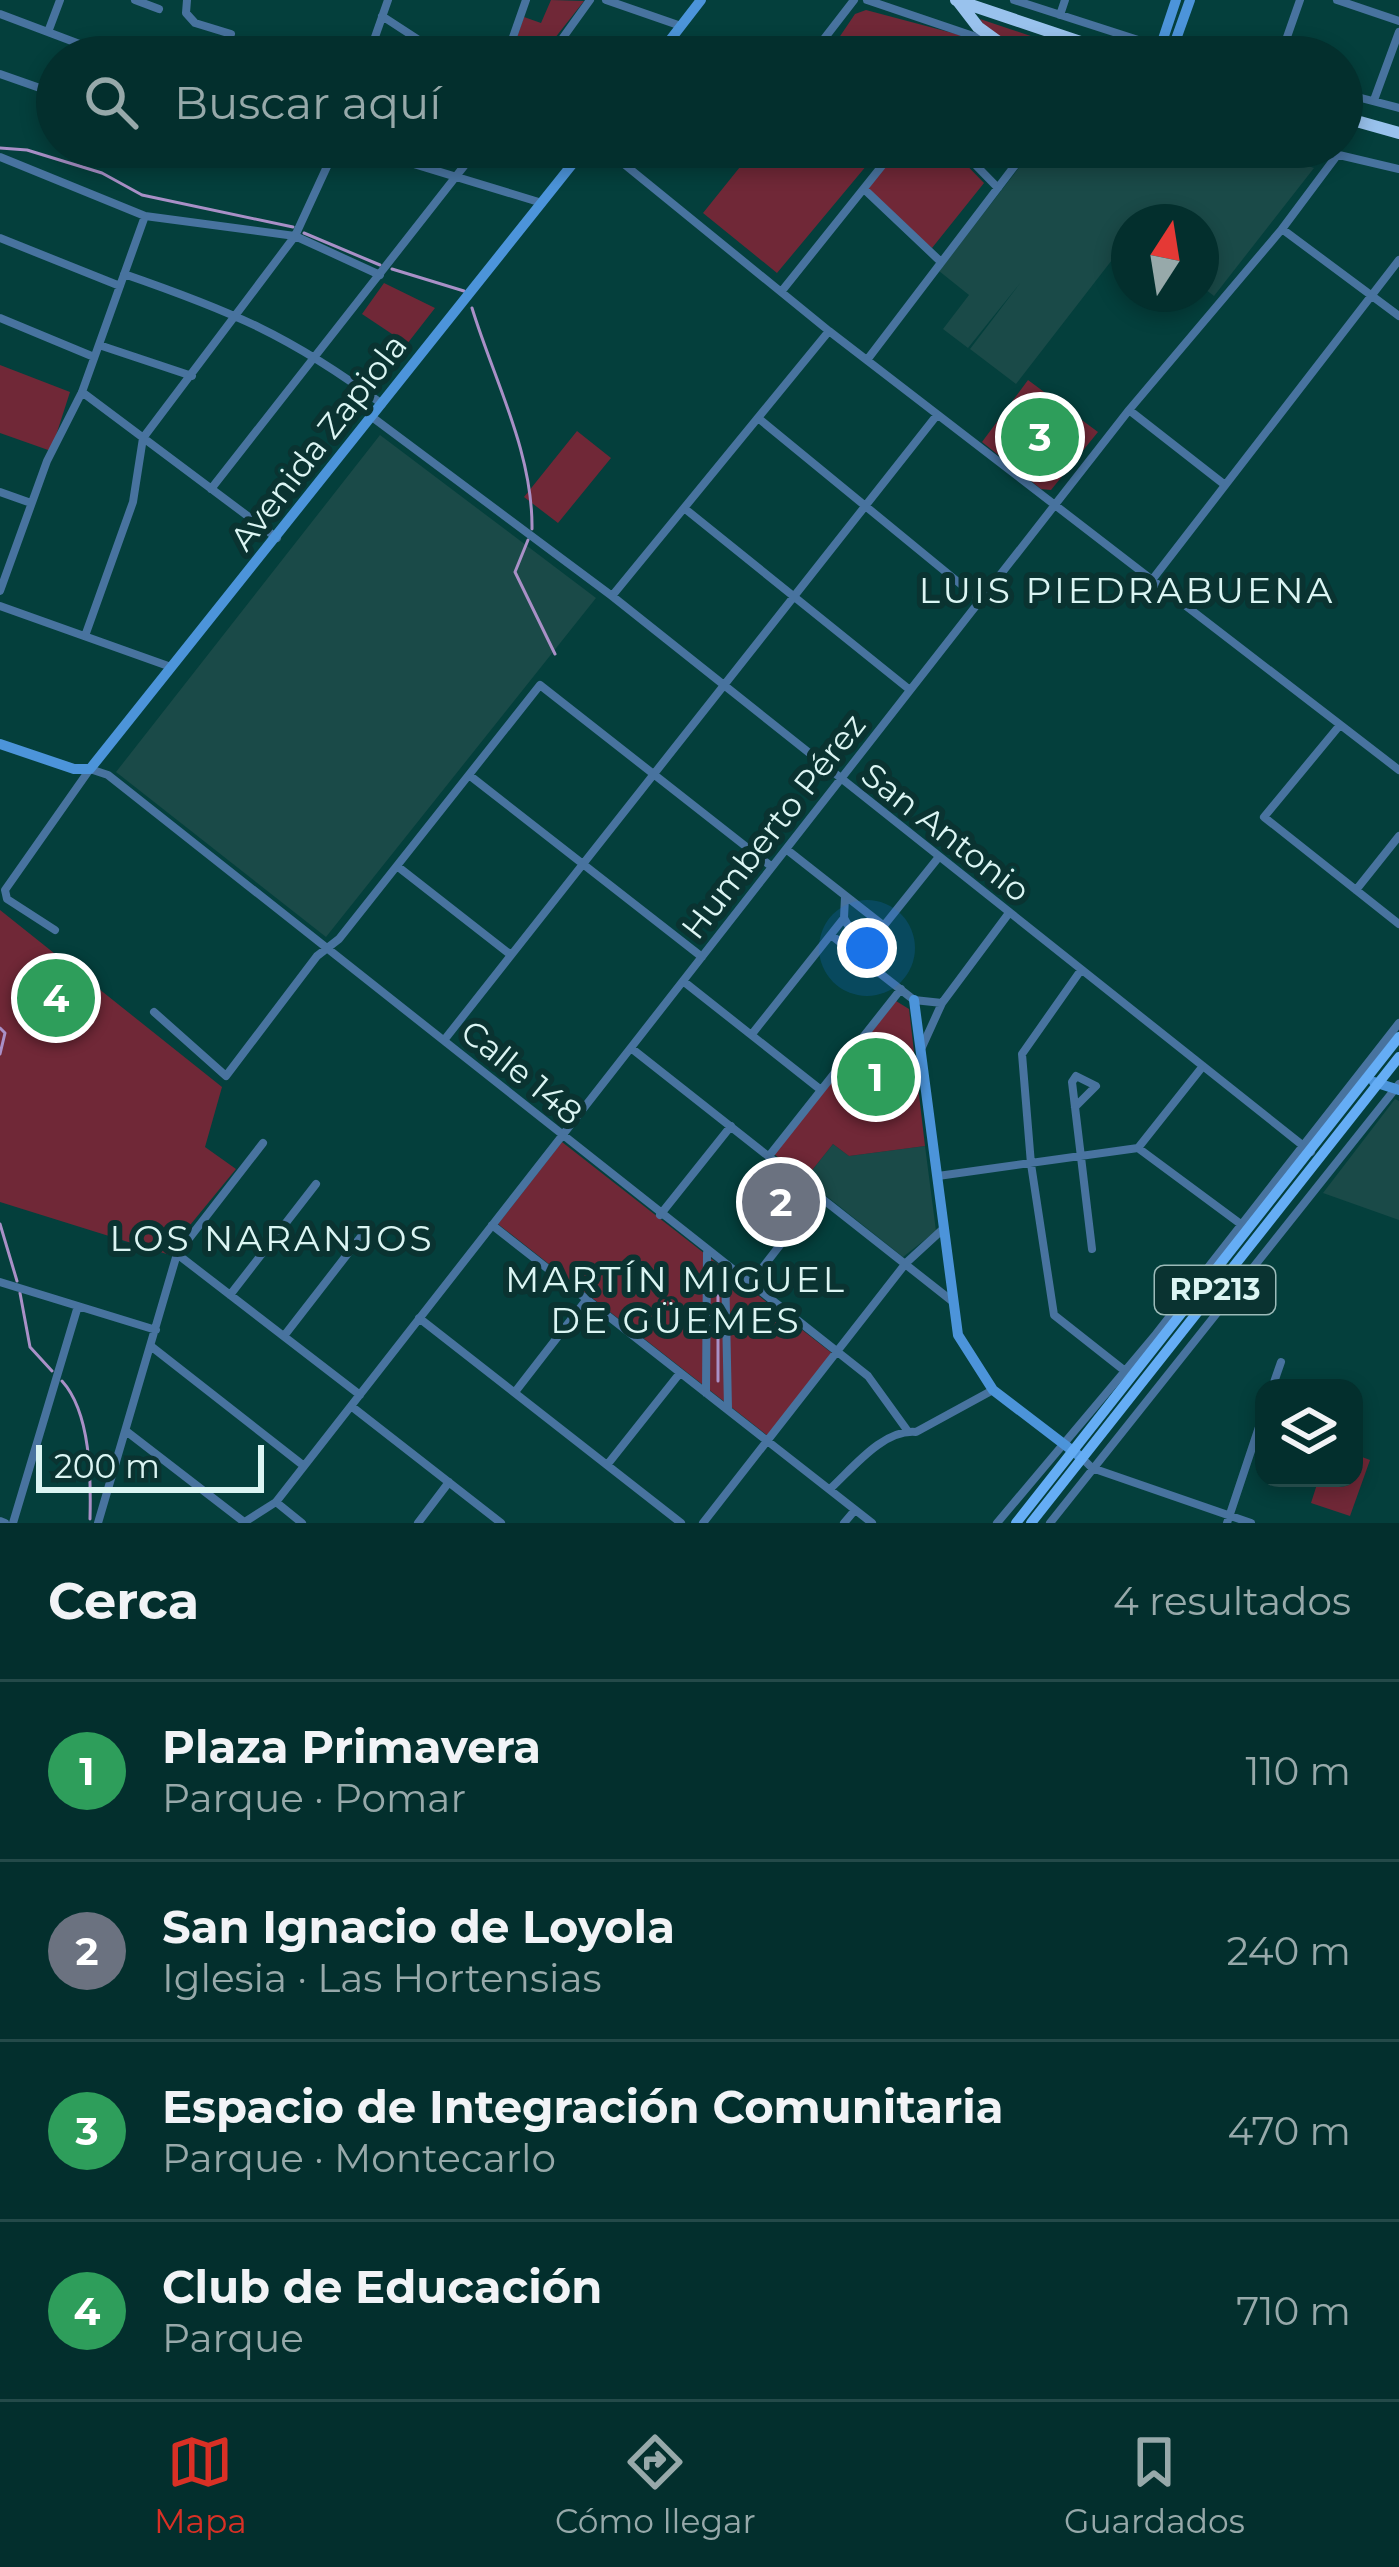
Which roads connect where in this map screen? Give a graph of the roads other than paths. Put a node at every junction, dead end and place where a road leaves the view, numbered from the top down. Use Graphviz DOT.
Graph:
graph roads {
  1 [pos="60,0"];
  2 [pos="134,0"];
  3 [pos="187,0"];
  4 [pos="388,0"];
  5 [pos="526,0"];
  6 [pos="590,0"];
  7 [pos="606,0"];
  8 [pos="701,0"];
  9 [pos="854,0"];
  10 [pos="867,0"];
  11 [pos="956,0"];
  12 [pos="1014,0"];
  13 [pos="1065,0"];
  14 [pos="1176,0"];
  15 [pos="1190,0"];
  16 [pos="1300,0"];
  17 [pos="1337,0"];
  18 [pos="160,9"];
  19 [pos="0,14"];
  20 [pos="1060,15"];
  21 [pos="382,16"];
  22 [pos="1399,21"];
  23 [pos="681,26"];
  24 [pos="48,32"];
  25 [pos="1399,32"];
  26 [pos="231,34"];
  27 [pos="59,36"];
  28 [pos="375,36"];
  29 [pos="413,36"];
  30 [pos="513,36"];
  31 [pos="565,36"];
  32 [pos="673,36"];
  33 [pos="826,36"];
  34 [pos="973,36"];
  35 [pos="990,36"];
  36 [pos="1063,36"];
  37 [pos="1117,36"];
  38 [pos="1164,36"];
  39 [pos="1177,36"];
  40 [pos="1287,36"];
  41 [pos="0,74"];
  42 [pos="36,87"];
  43 [pos="1363,98"];
  44 [pos="1374,100"];
  45 [pos="1399,108"];
  46 [pos="1363,124"];
  47 [pos="1398,135"];
  48 [pos="0,157"];
  49 [pos="1363,160"];
  50 [pos="327,168"];
  51 [pos="428,168"];
  52 [pos="461,168"];
  53 [pos="568,168"];
  54 [pos="629,168"];
  55 [pos="880,168"];
  56 [pos="978,168"];
  57 [pos="1013,168"];
  58 [pos="1328,168"];
  59 [pos="1399,169"];
  60 [pos="454,176"];
  61 [pos="998,188"];
  62 [pos="864,189"];
  63 [pos="542,203"];
  64 [pos="145,216"];
  65 [pos="1282,229"];
  66 [pos="296,236"];
  67 [pos="0,238"];
  68 [pos="1399,260"];
  69 [pos="941,262"];
  70 [pos="124,274"];
  71 [pos="380,275"];
  72 [pos="120,286"];
  73 [pos="781,292"];
  74 [pos="1373,295"];
  75 [pos="241,314"];
  76 [pos="1399,316"];
  77 [pos="0,318"];
  78 [pos="829,331"];
  79 [pos="99,345"];
  80 [pos="318,356"];
  81 [pos="94,357"];
  82 [pos="867,360"];
  83 [pos="192,376"];
  84 [pos="82,392"];
  85 [pos="382,404"];
  86 [pos="1129,410"];
  87 [pos="937,415"];
  88 [pos="373,417"];
  89 [pos="758,418"];
  90 [pos="143,438"];
  91 [pos="1225,485"];
  92 [pos="211,489"];
  93 [pos="0,492"];
  94 [pos="31,503"];
  95 [pos="1054,505"];
  96 [pos="866,506"];
  97 [pos="684,508"];
  98 [pos="277,538"];
  99 [pos="1152,580"];
  100 [pos="0,591"];
  101 [pos="613,596"];
  102 [pos="794,596"];
  103 [pos="980,600"];
  104 [pos="0,606"];
  105 [pos="86,636"];
  106 [pos="172,667"];
  107 [pos="724,685"];
  108 [pos="910,690"];
  109 [pos="1340,725"];
  110 [pos="0,744"];
  111 [pos="90,769"];
  112 [pos="1399,770"];
  113 [pos="653,774"];
  114 [pos="469,775"];
  115 [pos="840,779"];
  116 [pos="1399,836"];
  117 [pos="786,849"];
  118 [pos="938,858"];
  119 [pos="583,864"];
  120 [pos="397,866"];
  121 [pos="772,867"];
  122 [pos="1356,890"];
  123 [pos="845,896"];
  124 [pos="1009,914"];
  125 [pos="844,918"];
  126 [pos="1399,924"];
  127 [pos="884,926"];
  128 [pos="55,929"];
  129 [pos="831,935"];
  130 [pos="328,948"];
  131 [pos="862,953"];
  132 [pos="511,955"];
  133 [pos="702,957"];
  134 [pos="868,964"];
  135 [pos="1081,970"];
  136 [pos="682,981"];
  137 [pos="901,989"];
  138 [pos="914,1000"];
  139 [pos="942,1003"];
  140 [pos="154,1012"];
  141 [pos="1399,1023"];
  142 [pos="752,1034"];
  143 [pos="1399,1037"];
  144 [pos="445,1039"];
  145 [pos="631,1048"];
  146 [pos="921,1050"];
  147 [pos="1399,1057"];
  148 [pos="1203,1066"];
  149 [pos="1372,1081"];
  150 [pos="1398,1088"];
  151 [pos="821,1090"];
  152 [pos="1075,1107"];
  153 [pos="731,1126"];
  154 [pos="562,1136"];
  155 [pos="262,1143"];
  156 [pos="1138,1148"];
  157 [pos="1312,1152"];
  158 [pos="769,1156"];
  159 [pos="1081,1156"];
  160 [pos="1030,1164"];
  161 [pos="936,1177"];
  162 [pos="316,1184"];
  163 [pos="819,1195"];
  164 [pos="660,1215"];
  165 [pos="370,1225"];
  166 [pos="492,1225"];
  167 [pos="1241,1225"];
  168 [pos="943,1229"];
  169 [pos="1092,1250"];
  170 [pos="707,1252"];
  171 [pos="177,1254"];
  172 [pos="906,1263"];
  173 [pos="725,1266"];
  174 [pos="0,1282"];
  175 [pos="749,1285"];
  176 [pos="230,1295"];
  177 [pos="587,1299"];
  178 [pos="952,1301"];
  179 [pos="79,1306"];
  180 [pos="419,1318"];
  181 [pos="156,1330"];
  182 [pos="284,1336"];
  183 [pos="152,1347"];
  184 [pos="836,1354"];
  185 [pos="1281,1362"];
  186 [pos="1125,1371"];
  187 [pos="680,1373"];
  188 [pos="1275,1379"];
  189 [pos="993,1390"];
  190 [pos="515,1392"];
  191 [pos="706,1393"];
  192 [pos="360,1394"];
  193 [pos="351,1406"];
  194 [pos="728,1409"];
  195 [pos="907,1430"];
  196 [pos="126,1432"];
  197 [pos="1255,1439"];
  198 [pos="767,1440"];
  199 [pos="1073,1451"];
  200 [pos="304,1466"];
  201 [pos="608,1466"];
  202 [pos="1092,1468"];
  203 [pos="448,1482"];
  204 [pos="830,1490"];
  205 [pos="276,1502"];
  206 [pos="855,1510"];
  207 [pos="1228,1519"];
  208 [pos="243,1522"];
  209 [pos="6,1523"];
  210 [pos="98,1523"];
  211 [pos="302,1523"];
  212 [pos="418,1523"];
  213 [pos="501,1523"];
  214 [pos="681,1523"];
  215 [pos="703,1523"];
  216 [pos="844,1523"];
  217 [pos="872,1523"];
  218 [pos="997,1523"];
  219 [pos="1016,1523"];
  220 [pos="1031,1523"];
  221 [pos="1050,1523"];
  222 [pos="1251,1523"];
  1 -- 24 [label="street"];
  2 -- 18 [label="street"];
  3 -- 26 [label="street"];
  4 -- 21 [label="street"];
  5 -- 30 [label="street"];
  6 -- 31 [label="street"];
  7 -- 23 [label="street"];
  8 -- 23 [label="main road"];
  9 -- 33 [label="street"];
  10 -- 34 [label="street"];
  11 -- 35 [label="highway"];
  11 -- 36 [label="highway"];
  12 -- 20 [label="street"];
  13 -- 20 [label="street"];
  14 -- 38 [label="main road"];
  15 -- 39 [label="main road"];
  16 -- 40 [label="street"];
  17 -- 22 [label="street"];
  19 -- 24 [label="street"];
  20 -- 37 [label="street"];
  21 -- 28 [label="street"];
  21 -- 29 [label="street"];
  23 -- 32 [label="main road"];
  24 -- 27 [label="street"];
  25 -- 44 [label="street"];
  41 -- 42 [label="street"];
  43 -- 44 [label="street"];
  44 -- 45 [label="street"];
  46 -- 47 [label="highway"];
  48 -- 64 [label="street"];
  49 -- 59 [label="street"];
  50 -- 66 [label="street"];
  51 -- 60 [label="street"];
  52 -- 60 [label="street"];
  53 -- 63 [label="main road, Avenida Zapiola"];
  54 -- 73 [label="street"];
  55 -- 62 [label="street"];
  56 -- 61 [label="street"];
  57 -- 61 [label="street"];
  58 -- 65 [label="street, Humberto Pérez"];
  60 -- 63 [label="street"];
  60 -- 71 [label="street"];
  61 -- 69 [label="street"];
  62 -- 69 [label="street"];
  62 -- 73 [label="street"];
  63 -- 85 [label="main road, Avenida Zapiola"];
  64 -- 66 [label="street"];
  64 -- 70 [label="street"];
  65 -- 74 [label="street"];
  65 -- 86 [label="street, Humberto Pérez"];
  66 -- 71 [label="street"];
  66 -- 75 [label="street"];
  67 -- 72 [label="street"];
  68 -- 74 [label="street"];
  69 -- 82 [label="street"];
  70 -- 72 [label="street"];
  70 -- 75 [label="street"];
  71 -- 80 [label="street"];
  72 -- 79 [label="street"];
  73 -- 78 [label="street"];
  74 -- 76 [label="street"];
  74 -- 91 [label="street"];
  75 -- 80 [label="street"];
  75 -- 83 [label="street"];
  77 -- 81 [label="street"];
  78 -- 82 [label="street"];
  78 -- 89 [label="street"];
  79 -- 81 [label="street"];
  79 -- 83 [label="street"];
  80 -- 85 [label="street"];
  80 -- 92 [label="street"];
  81 -- 84 [label="street"];
  82 -- 87 [label="street"];
  83 -- 90 [label="street"];
  84 -- 90 [label="street"];
  84 -- 94 [label="street"];
  85 -- 88 [label="main road, Avenida Zapiola"];
  86 -- 91 [label="street"];
  86 -- 95 [label="street, Humberto Pérez"];
  87 -- 95 [label="street"];
  87 -- 96 [label="street"];
  88 -- 98 [label="main road, Avenida Zapiola"];
  88 -- 101 [label="street, San Antonio"];
  89 -- 96 [label="street"];
  89 -- 97 [label="street"];
  90 -- 92 [label="street"];
  90 -- 105 [label="street"];
  91 -- 99 [label="street"];
  92 -- 98 [label="street"];
  93 -- 94 [label="street"];
  94 -- 100 [label="street"];
  95 -- 99 [label="street"];
  95 -- 103 [label="street, Humberto Pérez"];
  96 -- 102 [label="street"];
  96 -- 103 [label="street"];
  97 -- 101 [label="street"];
  97 -- 102 [label="street"];
  98 -- 106 [label="main road, Avenida Zapiola"];
  99 -- 109 [label="street"];
  101 -- 107 [label="street, San Antonio"];
  102 -- 107 [label="street"];
  102 -- 108 [label="street"];
  103 -- 108 [label="street, Humberto Pérez"];
  104 -- 105 [label="street"];
  105 -- 106 [label="street"];
  106 -- 111 [label="main road, Avenida Zapiola"];
  107 -- 113 [label="street"];
  107 -- 115 [label="street, San Antonio"];
  108 -- 115 [label="street, Humberto Pérez"];
  109 -- 112 [label="street"];
  109 -- 122 [label="street"];
  110 -- 111 [label="main road"];
  111 -- 128 [label="street"];
  111 -- 130 [label="street, Calle 148"];
  113 -- 114 [label="street"];
  113 -- 119 [label="street"];
  113 -- 121 [label="street"];
  114 -- 119 [label="street"];
  114 -- 120 [label="street"];
  115 -- 117 [label="street, Humberto Pérez"];
  115 -- 118 [label="street, San Antonio"];
  116 -- 122 [label="street"];
  117 -- 121 [label="street, Humberto Pérez"];
  117 -- 123 [label="street"];
  118 -- 124 [label="street, San Antonio"];
  118 -- 127 [label="street"];
  119 -- 132 [label="street"];
  119 -- 133 [label="street"];
  120 -- 130 [label="street"];
  120 -- 132 [label="street"];
  121 -- 133 [label="street, Humberto Pérez"];
  122 -- 126 [label="street"];
  123 -- 125 [label="street"];
  123 -- 127 [label="street"];
  124 -- 135 [label="street, San Antonio"];
  124 -- 139 [label="street"];
  125 -- 129 [label="street"];
  125 -- 131 [label="street"];
  127 -- 131 [label="street"];
  129 -- 134 [label="street"];
  129 -- 142 [label="street"];
  130 -- 140 [label="street"];
  130 -- 144 [label="street, Calle 148"];
  131 -- 134 [label="street"];
  132 -- 144 [label="street"];
  133 -- 136 [label="street, Humberto Pérez"];
  134 -- 137 [label="street"];
  135 -- 148 [label="street, San Antonio"];
  135 -- 160 [label="street"];
  136 -- 142 [label="street"];
  136 -- 145 [label="street, Humberto Pérez"];
  137 -- 138 [label="street"];
  137 -- 151 [label="street"];
  138 -- 139 [label="street"];
  138 -- 146 [label="main road"];
  139 -- 146 [label="street"];
  141 -- 157 [label="street"];
  142 -- 151 [label="street"];
  143 -- 149 [label="main road, RP213"];
  144 -- 154 [label="street, Calle 148"];
  145 -- 153 [label="street"];
  145 -- 154 [label="street, Humberto Pérez"];
  146 -- 161 [label="main road"];
  147 -- 149 [label="main road, RP213"];
  148 -- 156 [label="street"];
  148 -- 157 [label="street, San Antonio"];
  149 -- 150 [label="main road"];
  149 -- 157 [label="main road, RP213"];
  150 -- 202 [label="street"];
  151 -- 158 [label="street"];
  152 -- 159 [label="street"];
  153 -- 158 [label="street"];
  153 -- 164 [label="street"];
  154 -- 164 [label="street, Calle 148"];
  154 -- 166 [label="street, Humberto Pérez"];
  155 -- 171 [label="street"];
  156 -- 159 [label="street"];
  156 -- 167 [label="street"];
  157 -- 167 [label="street"];
  157 -- 199 [label="main road, RP213"];
  158 -- 163 [label="street"];
  159 -- 160 [label="street"];
  159 -- 169 [label="street"];
  160 -- 161 [label="street"];
  160 -- 186 [label="street"];
  161 -- 168 [label="main road"];
  162 -- 176 [label="street"];
  163 -- 172 [label="street"];
  163 -- 175 [label="street"];
  164 -- 170 [label="street, Calle 148"];
  165 -- 182 [label="street"];
  166 -- 177 [label="street"];
  166 -- 180 [label="street, Humberto Pérez"];
  167 -- 186 [label="street"];
  168 -- 172 [label="street"];
  168 -- 178 [label="main road"];
  170 -- 173 [label="street, Calle 148"];
  170 -- 191 [label="street"];
  171 -- 176 [label="street"];
  171 -- 181 [label="street"];
  172 -- 178 [label="street"];
  172 -- 184 [label="street"];
  173 -- 175 [label="street, Calle 148"];
  173 -- 194 [label="street"];
  174 -- 179 [label="street"];
  175 -- 184 [label="street, Calle 148"];
  176 -- 182 [label="street"];
  177 -- 187 [label="street"];
  177 -- 190 [label="street"];
  178 -- 189 [label="main road"];
  179 -- 181 [label="street"];
  179 -- 209 [label="street"];
  180 -- 190 [label="street"];
  180 -- 192 [label="street, Humberto Pérez"];
  181 -- 183 [label="street"];
  182 -- 192 [label="street"];
  183 -- 196 [label="street"];
  183 -- 200 [label="street"];
  184 -- 195 [label="street, Calle 148"];
  184 -- 198 [label="street"];
  185 -- 188 [label="street"];
  186 -- 199 [label="street"];
  187 -- 191 [label="street"];
  187 -- 201 [label="street"];
  189 -- 195 [label="street"];
  189 -- 199 [label="main road"];
  190 -- 201 [label="street"];
  191 -- 194 [label="street"];
  192 -- 193 [label="street, Humberto Pérez"];
  193 -- 200 [label="street, Humberto Pérez"];
  193 -- 203 [label="street"];
  194 -- 198 [label="street"];
  195 -- 204 [label="street"];
  196 -- 208 [label="street"];
  196 -- 210 [label="street"];
  197 -- 207 [label="street"];
  198 -- 204 [label="street"];
  198 -- 215 [label="street"];
  199 -- 202 [label="street"];
  199 -- 218 [label="street"];
  199 -- 219 [label="main road, RP213"];
  199 -- 220 [label="main road, RP213"];
  200 -- 205 [label="street, Humberto Pérez"];
  201 -- 214 [label="street"];
  202 -- 207 [label="street"];
  202 -- 221 [label="street"];
  203 -- 212 [label="street"];
  203 -- 213 [label="street"];
  204 -- 206 [label="street"];
  205 -- 208 [label="street, Humberto Pérez"];
  205 -- 211 [label="street"];
  206 -- 216 [label="street"];
  206 -- 217 [label="street"];
  207 -- 222 [label="street"];
}
